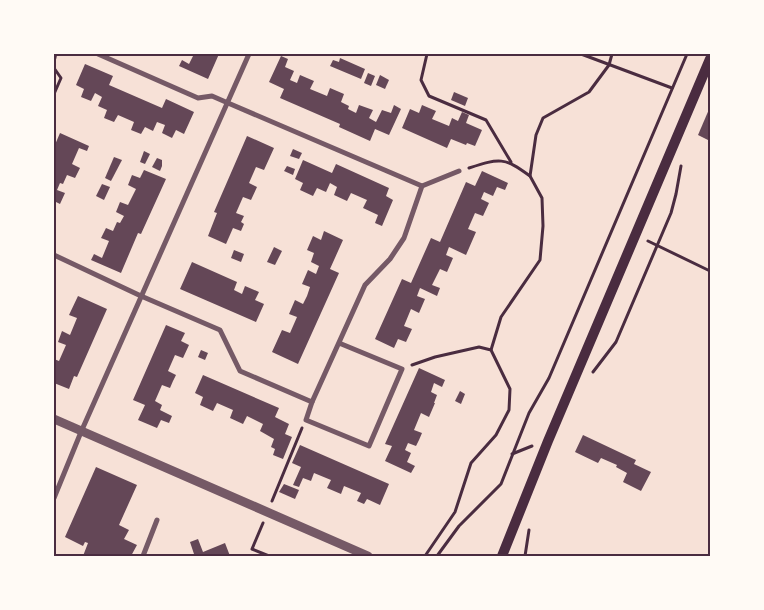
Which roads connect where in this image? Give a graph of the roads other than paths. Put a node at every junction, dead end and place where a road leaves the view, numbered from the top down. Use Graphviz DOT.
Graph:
graph roads {
  1 [pos="55,54"];
  2 [pos="98,54"];
  3 [pos="249,54"];
  4 [pos="54,58"];
  5 [pos="710,59"];
  6 [pos="228,103"];
  7 [pos="459,171"];
  8 [pos="422,186"];
  9 [pos="54,255"];
  10 [pos="141,296"];
  11 [pos="339,343"];
  12 [pos="312,402"];
  13 [pos="54,419"];
  14 [pos="81,432"];
  15 [pos="54,498"];
  16 [pos="157,520"];
  17 [pos="143,556"];
  18 [pos="368,556"];
  19 [pos="502,556"];
  1 -- 4 [label="street"];
  2 -- 6 [label="street"];
  3 -- 6 [label="street"];
  5 -- 19 [label="main road"];
  6 -- 8 [label="street"];
  6 -- 10 [label="street"];
  7 -- 8 [label="street"];
  8 -- 11 [label="street"];
  9 -- 10 [label="street"];
  10 -- 12 [label="street"];
  10 -- 14 [label="street"];
  11 -- 12 [label="street"];
  11 -- 12 [label="street"];
  13 -- 14 [label="street"];
  14 -- 15 [label="street"];
  14 -- 18 [label="street"];
  16 -- 17 [label="street"];
}
